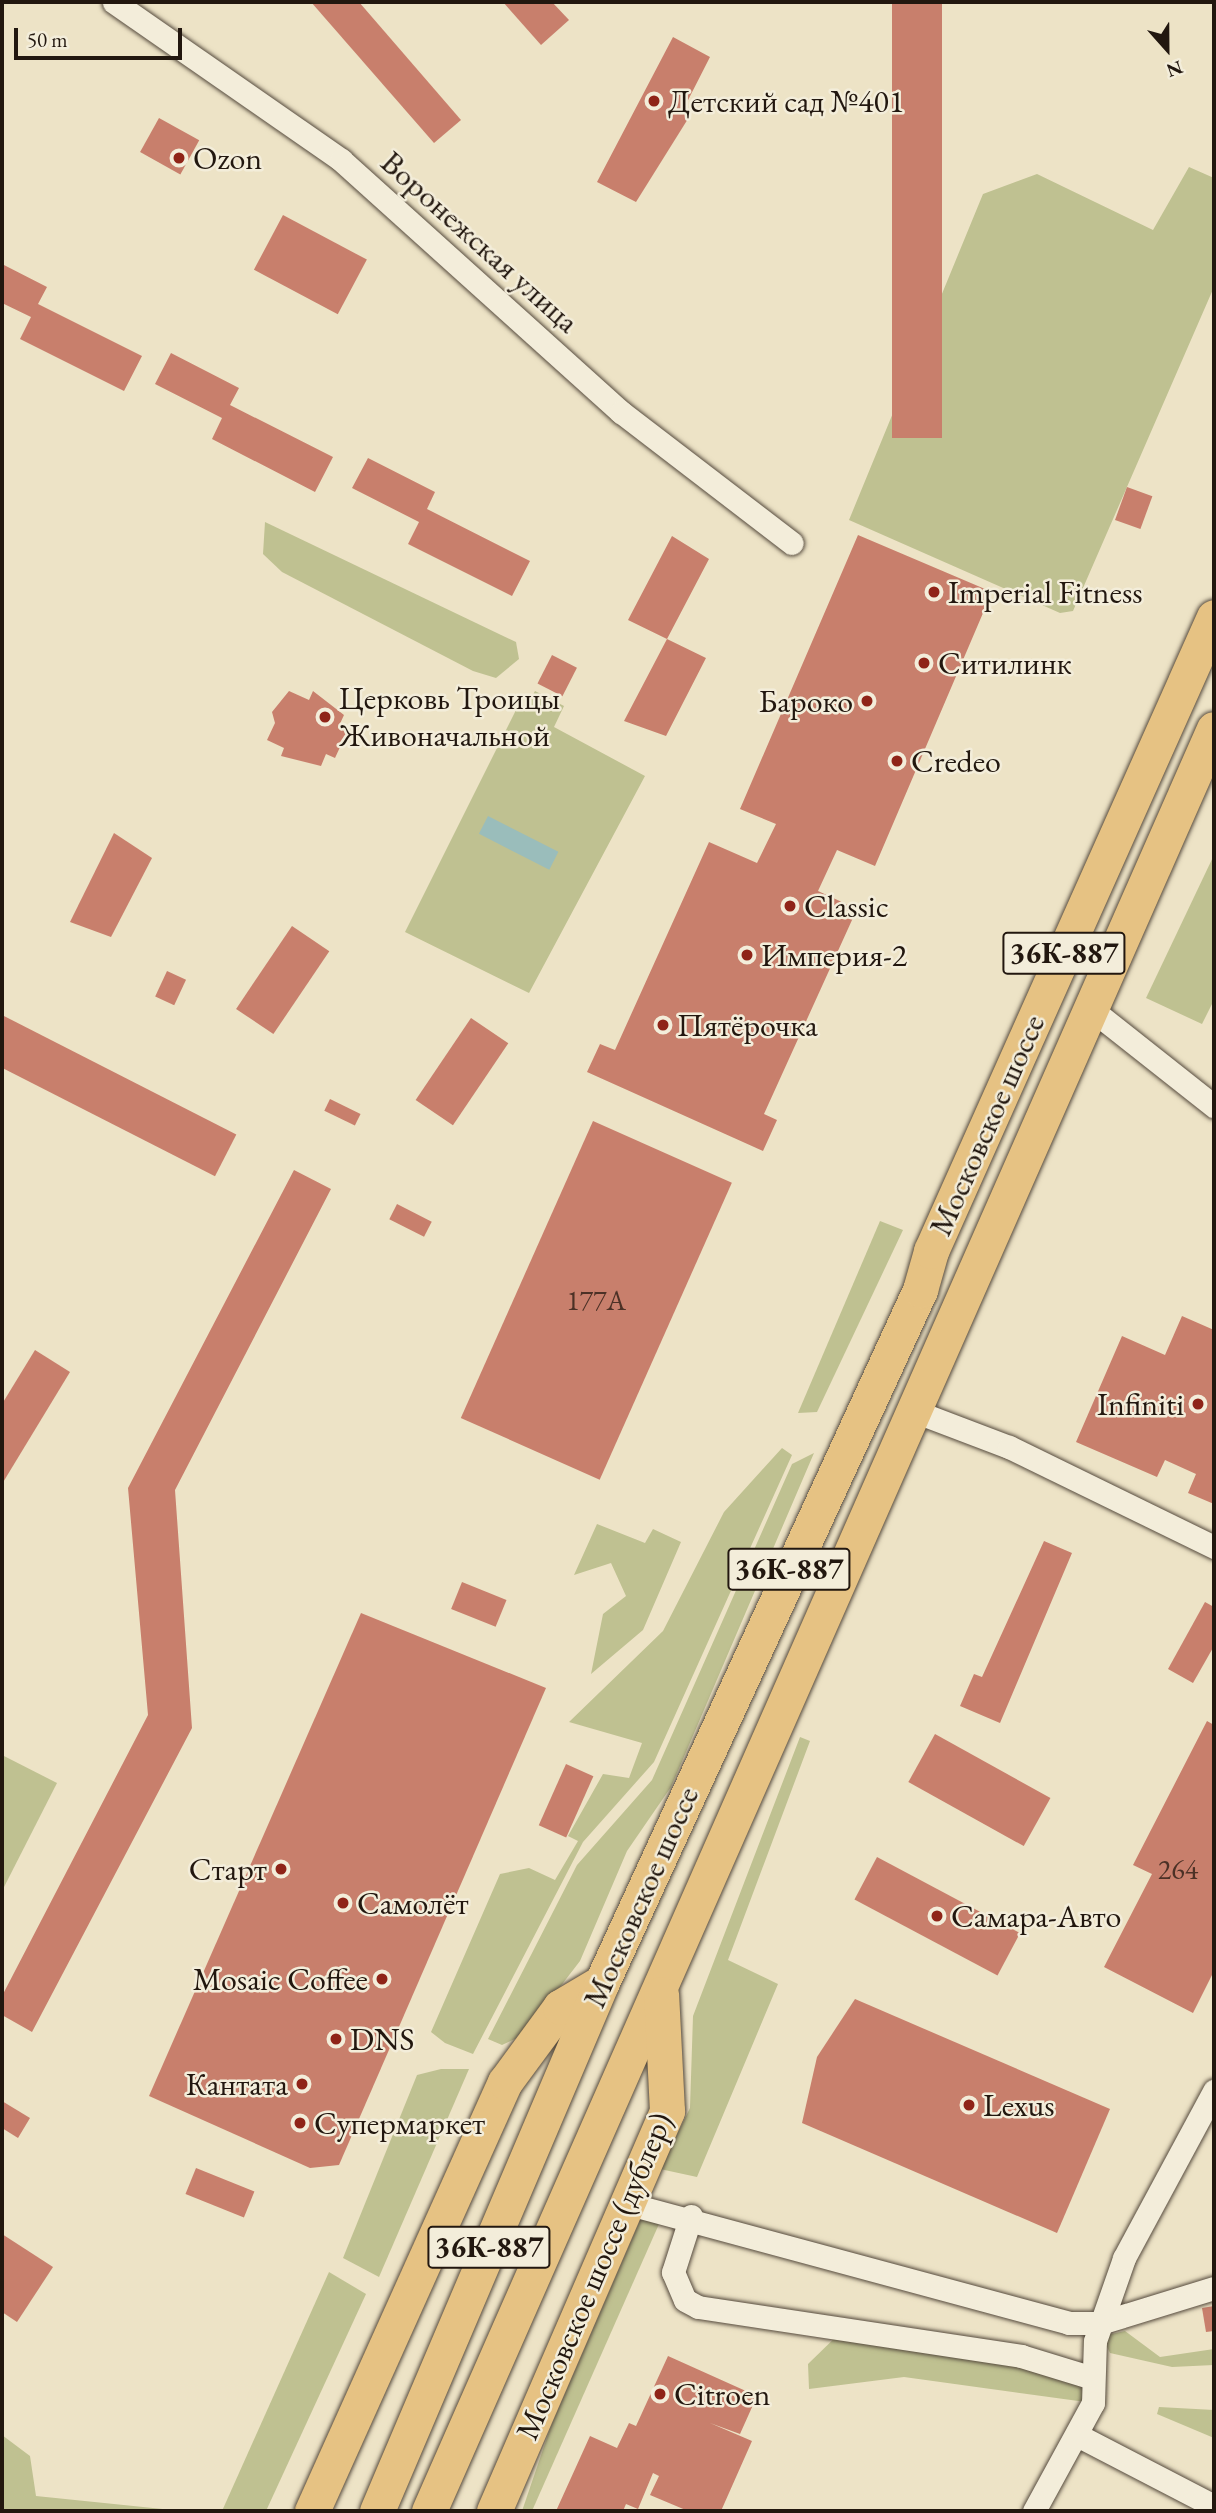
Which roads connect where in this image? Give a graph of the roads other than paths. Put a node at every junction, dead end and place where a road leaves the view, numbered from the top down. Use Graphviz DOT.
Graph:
graph roads {
  1 [pos="114,2"];
  2 [pos="792,543"];
  3 [pos="1214,617"];
  4 [pos="1214,673"];
  5 [pos="1214,729"];
  6 [pos="1084,1003"];
  7 [pos="1214,1106"];
  8 [pos="954,1261"];
  9 [pos="920,1290"];
  10 [pos="958,1303"];
  11 [pos="917,1412"];
  12 [pos="1214,1547"];
  13 [pos="602,1982"];
  14 [pos="661,1994"];
  15 [pos="1214,2091"];
  16 [pos="629,2204"];
  17 [pos="691,2216"];
  18 [pos="1214,2288"];
  19 [pos="1100,2323"];
  20 [pos="1093,2378"];
  21 [pos="1079,2436"];
  22 [pos="1214,2506"];
  23 [pos="313,2511"];
  24 [pos="377,2511"];
  25 [pos="429,2511"];
  26 [pos="495,2511"];
  27 [pos="1034,2511"];
  1 -- 2 [label="street, Воронежская улица"];
  3 -- 9 [label="main road, Московское шоссе / 36К-887"];
  4 -- 6 [label="main road, Московское шоссе / 36К-887"];
  5 -- 6 [label="main road, Московское шоссе / 36К-887"];
  6 -- 7 [label="street"];
  6 -- 8 [label="main road, Московское шоссе / 36К-887"];
  6 -- 10 [label="main road, Московское шоссе / 36К-887"];
  8 -- 9 [label="main road, Московское шоссе / 36К-887"];
  8 -- 10 [label="main road, Московское шоссе / 36К-887"];
  9 -- 13 [label="main road, Московское шоссе / 36К-887"];
  10 -- 11 [label="main road, Московское шоссе / 36К-887"];
  11 -- 12 [label="street"];
  11 -- 14 [label="main road, Московское шоссе / 36К-887"];
  13 -- 23 [label="main road"];
  13 -- 24 [label="main road, Московское шоссе / 36К-887"];
  14 -- 16 [label="main road, Московское шоссе (дублер)"];
  14 -- 25 [label="main road, Московское шоссе / 36К-887"];
  15 -- 19 [label="street"];
  16 -- 17 [label="street"];
  16 -- 26 [label="main road, Московское шоссе (дублер)"];
  17 -- 19 [label="street"];
  17 -- 20 [label="street"];
  18 -- 19 [label="street"];
  19 -- 20 [label="street"];
  20 -- 21 [label="street"];
  21 -- 22 [label="street"];
  21 -- 27 [label="street"];
}
